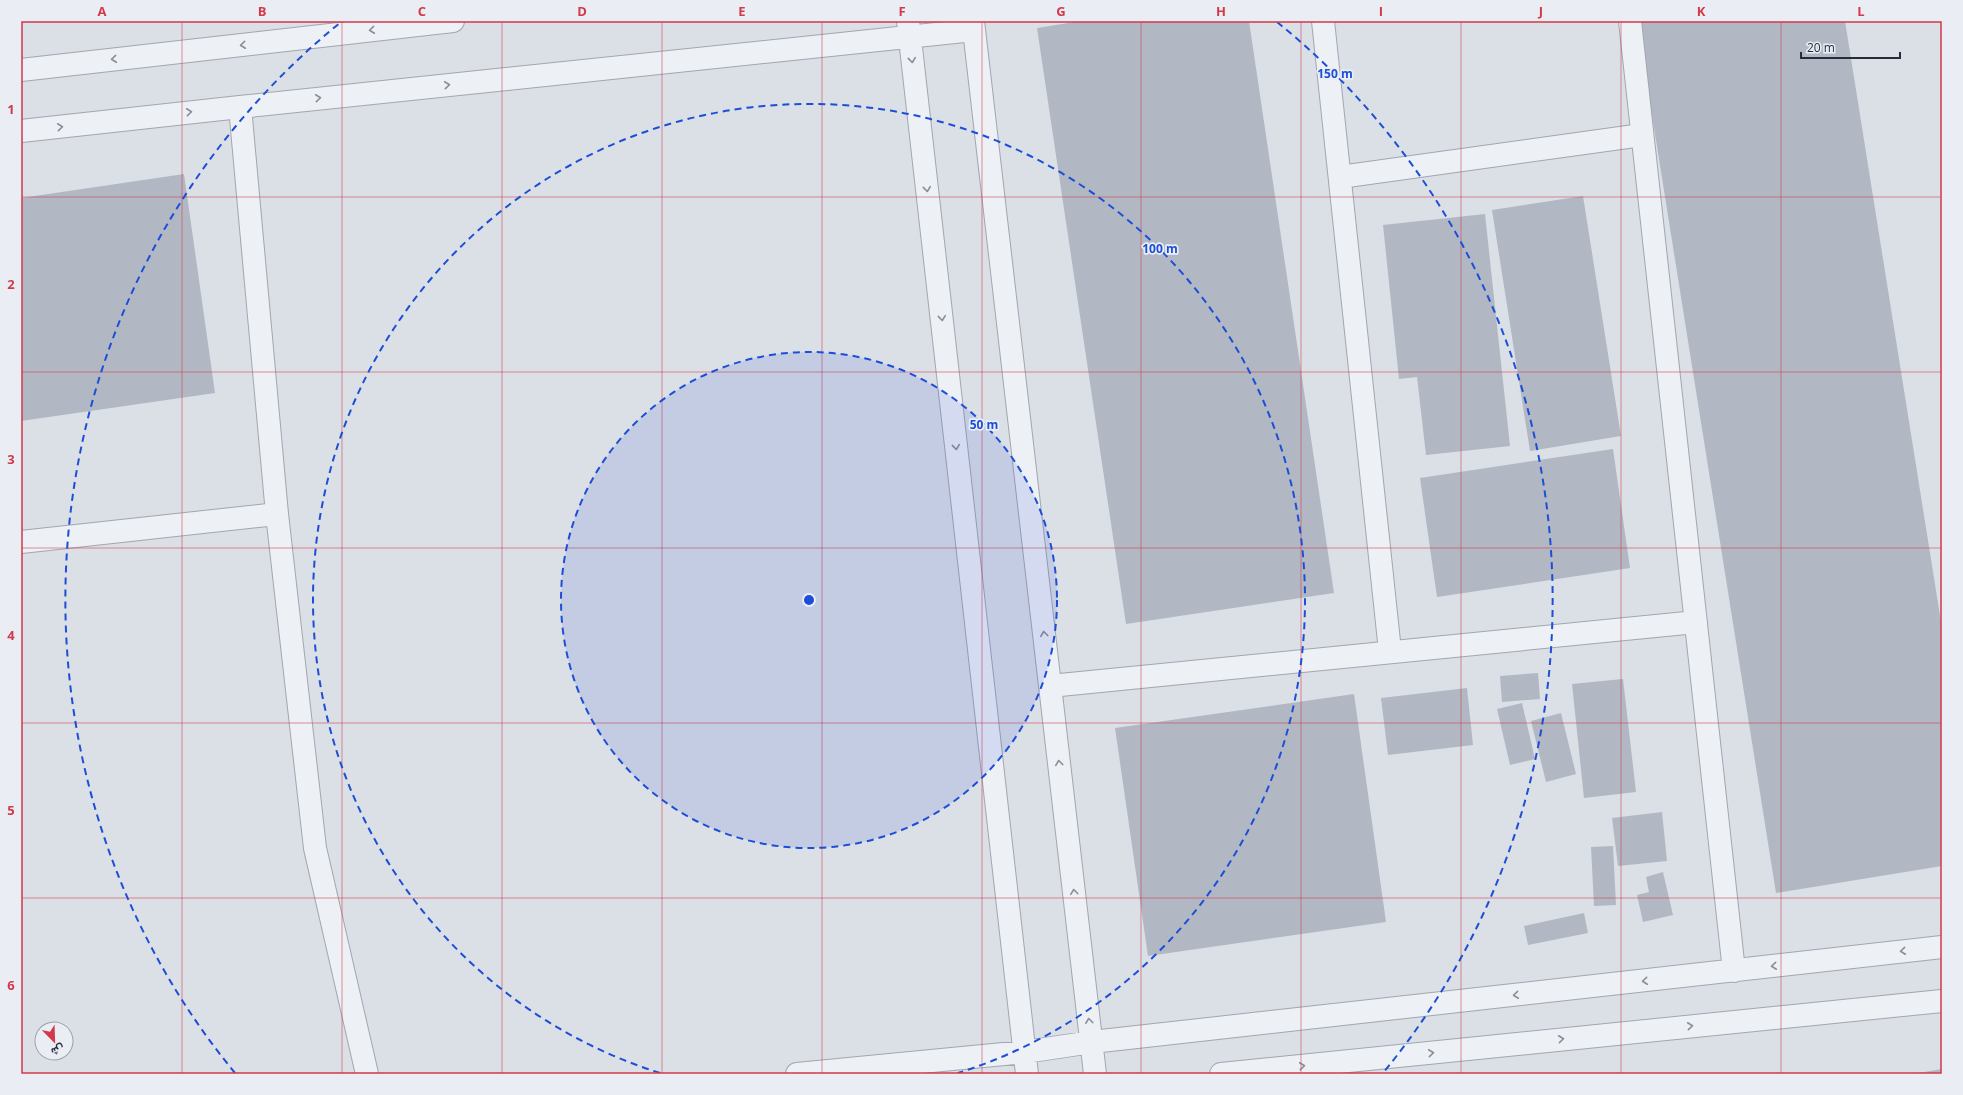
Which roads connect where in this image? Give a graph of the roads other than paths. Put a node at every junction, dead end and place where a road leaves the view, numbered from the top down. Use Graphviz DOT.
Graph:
graph roads {
  1 [pos="452,21"];
  2 [pos="1323,21"];
  3 [pos="1630,21"];
  4 [pos="974,25"];
  5 [pos="909,29"];
  6 [pos="21,70"];
  7 [pos="240,107"];
  8 [pos="21,131"];
  9 [pos="1642,135"];
  10 [pos="1340,177"];
  11 [pos="277,514"];
  12 [pos="21,542"];
  13 [pos="1696,622"];
  14 [pos="1390,651"];
  15 [pos="1050,686"];
  16 [pos="1942,947"];
  17 [pos="1734,970"];
  18 [pos="1942,1001"];
  19 [pos="1092,1042"];
  20 [pos="1025,1052"];
  21 [pos="367,1074"];
  22 [pos="797,1074"];
  23 [pos="1027,1074"];
  24 [pos="1095,1074"];
  25 [pos="1222,1074"];
  1 -- 6 [label="street, one-way"];
  2 -- 10 [label="street"];
  3 -- 9 [label="street"];
  4 -- 5 [label="street"];
  15 -- 4 [label="street, one-way"];
  7 -- 5 [label="street, one-way"];
  5 -- 20 [label="street, one-way"];
  8 -- 7 [label="street, one-way"];
  7 -- 11 [label="street"];
  9 -- 10 [label="street"];
  9 -- 13 [label="street"];
  10 -- 14 [label="street"];
  11 -- 12 [label="street"];
  11 -- 21 [label="street"];
  13 -- 14 [label="street"];
  13 -- 17 [label="street"];
  14 -- 15 [label="street"];
  19 -- 15 [label="street, one-way"];
  16 -- 17 [label="street, one-way"];
  17 -- 19 [label="street, one-way"];
  25 -- 18 [label="street, one-way"];
  19 -- 20 [label="street"];
  19 -- 24 [label="street"];
  20 -- 22 [label="street"];
  20 -- 23 [label="street"];
}
